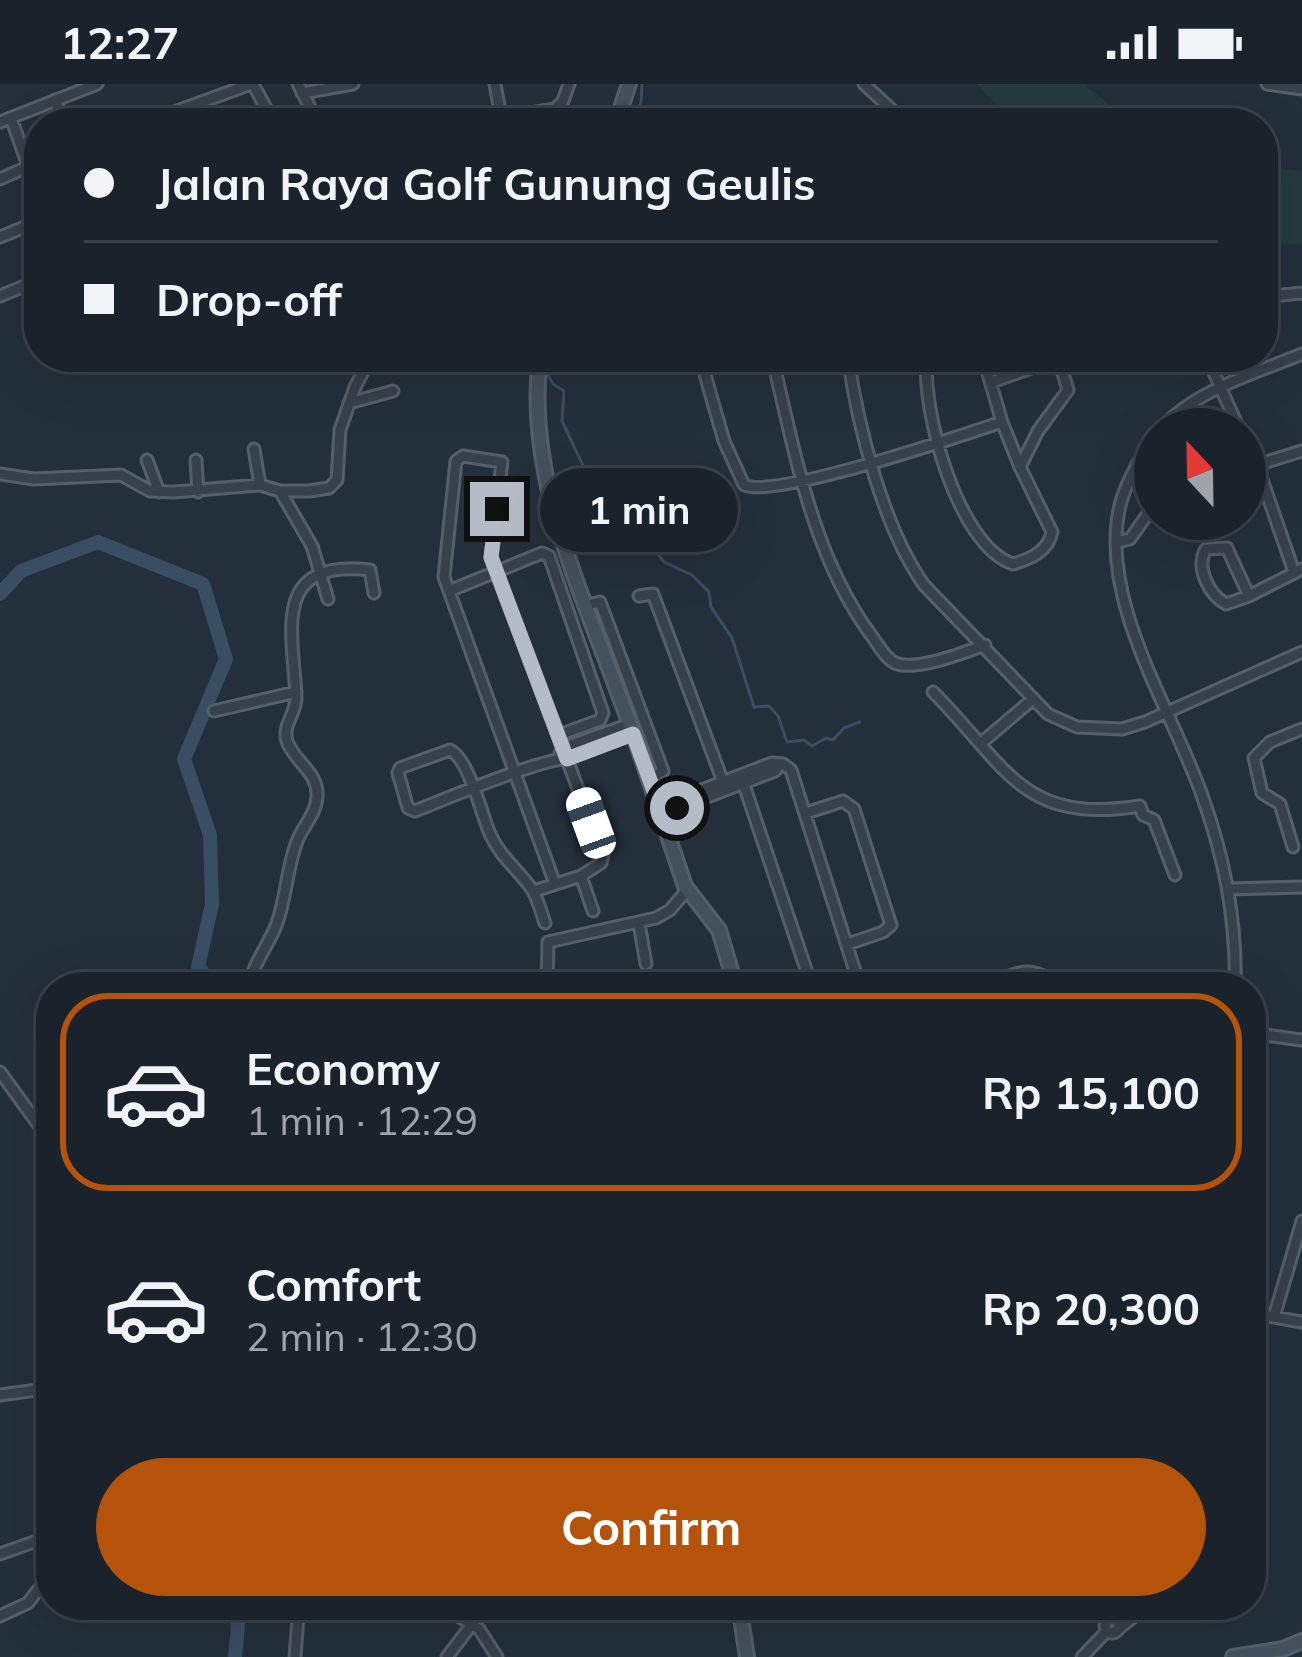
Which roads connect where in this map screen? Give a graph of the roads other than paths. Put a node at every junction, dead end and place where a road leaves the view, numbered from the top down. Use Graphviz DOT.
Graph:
graph roads {
  1 [pos="97,84"];
  2 [pos="252,84"];
  3 [pos="353,84"];
  4 [pos="864,84"];
  5 [pos="1267,84"];
  6 [pos="300,88"];
  7 [pos="1302,89"];
  8 [pos="55,100"];
  9 [pos="35,108"];
  10 [pos="58,108"];
  11 [pos="186,108"];
  12 [pos="890,108"];
  13 [pos="6,120"];
  14 [pos="24,160"];
  15 [pos="364,372"];
  16 [pos="540,372"];
  17 [pos="704,372"];
  18 [pos="776,372"];
  19 [pos="851,372"];
  20 [pos="927,372"];
  21 [pos="988,372"];
  22 [pos="1020,372"];
  23 [pos="1064,372"];
  24 [pos="1214,372"];
  25 [pos="1259,372"];
  26 [pos="992,382"];
  27 [pos="1221,388"];
  28 [pos="392,391"];
  29 [pos="350,403"];
  30 [pos="1186,408"];
  31 [pos="1230,408"];
  32 [pos="1002,422"];
  33 [pos="940,442"];
  34 [pos="254,449"];
  35 [pos="1302,451"];
  36 [pos="147,460"];
  37 [pos="196,460"];
  38 [pos="872,460"];
  39 [pos="1266,462"];
  40 [pos="1020,467"];
  41 [pos="1134,472"];
  42 [pos="0,474"];
  43 [pos="804,482"];
  44 [pos="260,485"];
  45 [pos="1266,488"];
  46 [pos="280,490"];
  47 [pos="159,492"];
  48 [pos="198,493"];
  49 [pos="1134,533"];
  50 [pos="1117,542"];
  51 [pos="1298,571"];
  52 [pos="496,572"];
  53 [pos="322,575"];
  54 [pos="449,591"];
  55 [pos="374,592"];
  56 [pos="639,596"];
  57 [pos="1249,596"];
  58 [pos="328,599"];
  59 [pos="985,645"];
  60 [pos="1302,652"];
  61 [pos="625,690"];
  62 [pos="296,692"];
  63 [pos="933,692"];
  64 [pos="1033,699"];
  65 [pos="1168,710"];
  66 [pos="214,711"];
  67 [pos="632,729"];
  68 [pos="1302,729"];
  69 [pos="559,735"];
  70 [pos="980,744"];
  71 [pos="563,755"];
  72 [pos="516,774"];
  73 [pos="650,779"];
  74 [pos="742,780"];
  75 [pos="724,786"];
  76 [pos="473,789"];
  77 [pos="665,809"];
  78 [pos="806,813"];
  79 [pos="1293,847"];
  80 [pos="1175,874"];
  81 [pos="581,876"];
  82 [pos="555,884"];
  83 [pos="1302,887"];
  84 [pos="1229,889"];
  85 [pos="687,890"];
  86 [pos="534,891"];
  87 [pos="593,911"];
  88 [pos="544,923"];
  89 [pos="639,923"];
  90 [pos="848,944"];
  91 [pos="646,964"];
  92 [pos="252,972"];
  93 [pos="547,972"];
  94 [pos="732,972"];
  95 [pos="807,972"];
  96 [pos="856,972"];
  97 [pos="1234,972"];
  98 [pos="1266,1035"];
  99 [pos="1302,1040"];
  100 [pos="0,1072"];
  101 [pos="36,1121"];
  102 [pos="1302,1221"];
  103 [pos="1299,1245"];
  104 [pos="1266,1316"];
  105 [pos="1274,1317"];
  106 [pos="1302,1322"];
  107 [pos="36,1390"];
  108 [pos="0,1395"];
  109 [pos="36,1542"];
  110 [pos="0,1555"];
  111 [pos="36,1593"];
  112 [pos="0,1616"];
  113 [pos="298,1620"];
  114 [pos="464,1620"];
  115 [pos="741,1620"];
  116 [pos="1105,1620"];
  117 [pos="1123,1620"];
  118 [pos="472,1624"];
  119 [pos="1110,1628"];
  120 [pos="1300,1646"];
  121 [pos="295,1657"];
  122 [pos="447,1657"];
  123 [pos="497,1657"];
  124 [pos="747,1657"];
  125 [pos="1082,1657"];
  126 [pos="1232,1657"];
  1 -- 8 [label="street"];
  2 -- 11 [label="street"];
  3 -- 6 [label="street"];
  4 -- 12 [label="street"];
  5 -- 7 [label="street"];
  8 -- 9 [label="street"];
  8 -- 10 [label="street"];
  13 -- 14 [label="street"];
  15 -- 29 [label="street"];
  16 -- 61 [label="main road"];
  17 -- 43 [label="street"];
  18 -- 43 [label="street"];
  19 -- 38 [label="street"];
  20 -- 33 [label="street"];
  21 -- 26 [label="street"];
  22 -- 26 [label="street"];
  23 -- 40 [label="street"];
  24 -- 27 [label="street"];
  25 -- 27 [label="street"];
  26 -- 32 [label="street"];
  27 -- 30 [label="street"];
  27 -- 31 [label="street"];
  28 -- 29 [label="street"];
  29 -- 46 [label="street"];
  32 -- 33 [label="street"];
  32 -- 40 [label="street"];
  33 -- 38 [label="street"];
  33 -- 40 [label="street"];
  34 -- 44 [label="street"];
  35 -- 39 [label="street"];
  36 -- 47 [label="street"];
  37 -- 48 [label="street"];
  38 -- 43 [label="street"];
  38 -- 59 [label="street"];
  41 -- 50 [label="street"];
  42 -- 47 [label="street"];
  43 -- 59 [label="street"];
  44 -- 46 [label="street"];
  44 -- 48 [label="street"];
  45 -- 51 [label="street"];
  46 -- 53 [label="street"];
  47 -- 48 [label="street"];
  49 -- 50 [label="street"];
  50 -- 65 [label="street"];
  51 -- 57 [label="street"];
  52 -- 54 [label="street"];
  52 -- 54 [label="street"];
  52 -- 69 [label="street"];
  52 -- 69 [label="street"];
  53 -- 55 [label="street"];
  53 -- 58 [label="street"];
  53 -- 62 [label="street"];
  54 -- 72 [label="street"];
  56 -- 75 [label="street"];
  57 -- 57 [label="street"];
  59 -- 64 [label="street"];
  60 -- 65 [label="street"];
  61 -- 67 [label="main road"];
  61 -- 73 [label="street"];
  62 -- 66 [label="street"];
  62 -- 92 [label="street"];
  63 -- 70 [label="street"];
  64 -- 65 [label="street"];
  64 -- 70 [label="street"];
  65 -- 84 [label="street"];
  67 -- 71 [label="street"];
  67 -- 73 [label="main road"];
  68 -- 79 [label="street"];
  69 -- 71 [label="street"];
  70 -- 80 [label="street"];
  71 -- 72 [label="street"];
  71 -- 81 [label="street"];
  72 -- 76 [label="street"];
  72 -- 82 [label="street"];
  73 -- 77 [label="main road"];
  74 -- 75 [label="street"];
  74 -- 78 [label="street"];
  74 -- 95 [label="street"];
  75 -- 77 [label="street"];
  76 -- 76 [label="street"];
  76 -- 86 [label="street"];
  77 -- 85 [label="main road"];
  78 -- 90 [label="street"];
  78 -- 90 [label="street"];
  81 -- 82 [label="street"];
  81 -- 87 [label="street"];
  82 -- 86 [label="street"];
  83 -- 84 [label="street"];
  84 -- 97 [label="street"];
  85 -- 89 [label="street"];
  85 -- 94 [label="main road"];
  86 -- 88 [label="street"];
  89 -- 91 [label="street"];
  89 -- 93 [label="street"];
  90 -- 96 [label="street"];
  98 -- 99 [label="street"];
  100 -- 101 [label="street"];
  102 -- 103 [label="street"];
  103 -- 105 [label="street"];
  104 -- 105 [label="street"];
  105 -- 106 [label="street"];
  107 -- 108 [label="street"];
  109 -- 110 [label="street"];
  111 -- 112 [label="street"];
  113 -- 121 [label="street"];
  114 -- 118 [label="street"];
  115 -- 124 [label="main road"];
  116 -- 119 [label="street"];
  117 -- 119 [label="street"];
  118 -- 122 [label="street"];
  118 -- 123 [label="street"];
  119 -- 125 [label="street"];
  120 -- 126 [label="main road"];
}
